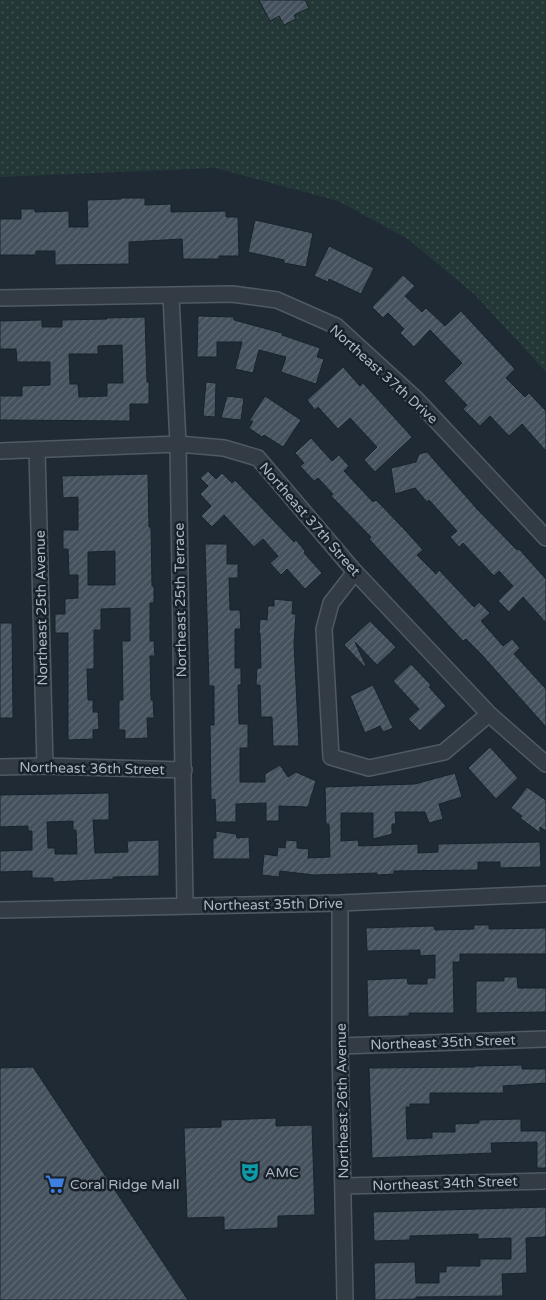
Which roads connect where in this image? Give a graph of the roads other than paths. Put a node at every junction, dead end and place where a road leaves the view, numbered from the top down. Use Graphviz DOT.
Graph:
graph roads {
  1 [pos="171,295"];
  2 [pos="0,298"];
  3 [pos="178,444"];
  4 [pos="37,450"];
  5 [pos="0,451"];
  6 [pos="546,538"];
  7 [pos="355,572"];
  8 [pos="489,714"];
  9 [pos="546,764"];
  10 [pos="45,766"];
  11 [pos="0,767"];
  12 [pos="184,770"];
  13 [pos="546,894"];
  14 [pos="340,903"];
  15 [pos="185,906"];
  16 [pos="0,910"];
  17 [pos="546,1039"];
  18 [pos="340,1046"];
  19 [pos="546,1180"];
  20 [pos="343,1186"];
  21 [pos="345,1300"];
  1 -- 2 [label="street, Northeast 37th Drive"];
  1 -- 3 [label="street, Northeast 25th Terrace"];
  1 -- 6 [label="street, Northeast 37th Drive"];
  3 -- 4 [label="street, Northeast 37th Street"];
  3 -- 7 [label="street, Northeast 37th Street"];
  3 -- 12 [label="street, Northeast 25th Terrace"];
  4 -- 5 [label="street, Northeast 37th Street"];
  4 -- 10 [label="street, Northeast 25th Avenue"];
  7 -- 8 [label="street, Northeast 37th Street"];
  7 -- 8 [label="street"];
  8 -- 9 [label="street, Northeast 37th Street"];
  10 -- 11 [label="street, Northeast 36th Street"];
  10 -- 12 [label="street, Northeast 36th Street"];
  12 -- 15 [label="street, Northeast 25th Terrace"];
  13 -- 14 [label="street, Northeast 35th Drive"];
  14 -- 15 [label="street, Northeast 35th Drive"];
  14 -- 18 [label="street, Northeast 26th Avenue"];
  15 -- 16 [label="street, Northeast 35th Drive"];
  17 -- 18 [label="street, Northeast 35th Street"];
  18 -- 20 [label="street, Northeast 26th Avenue"];
  19 -- 20 [label="street, Northeast 34th Street"];
  20 -- 21 [label="street, Northeast 26th Avenue"];
}
